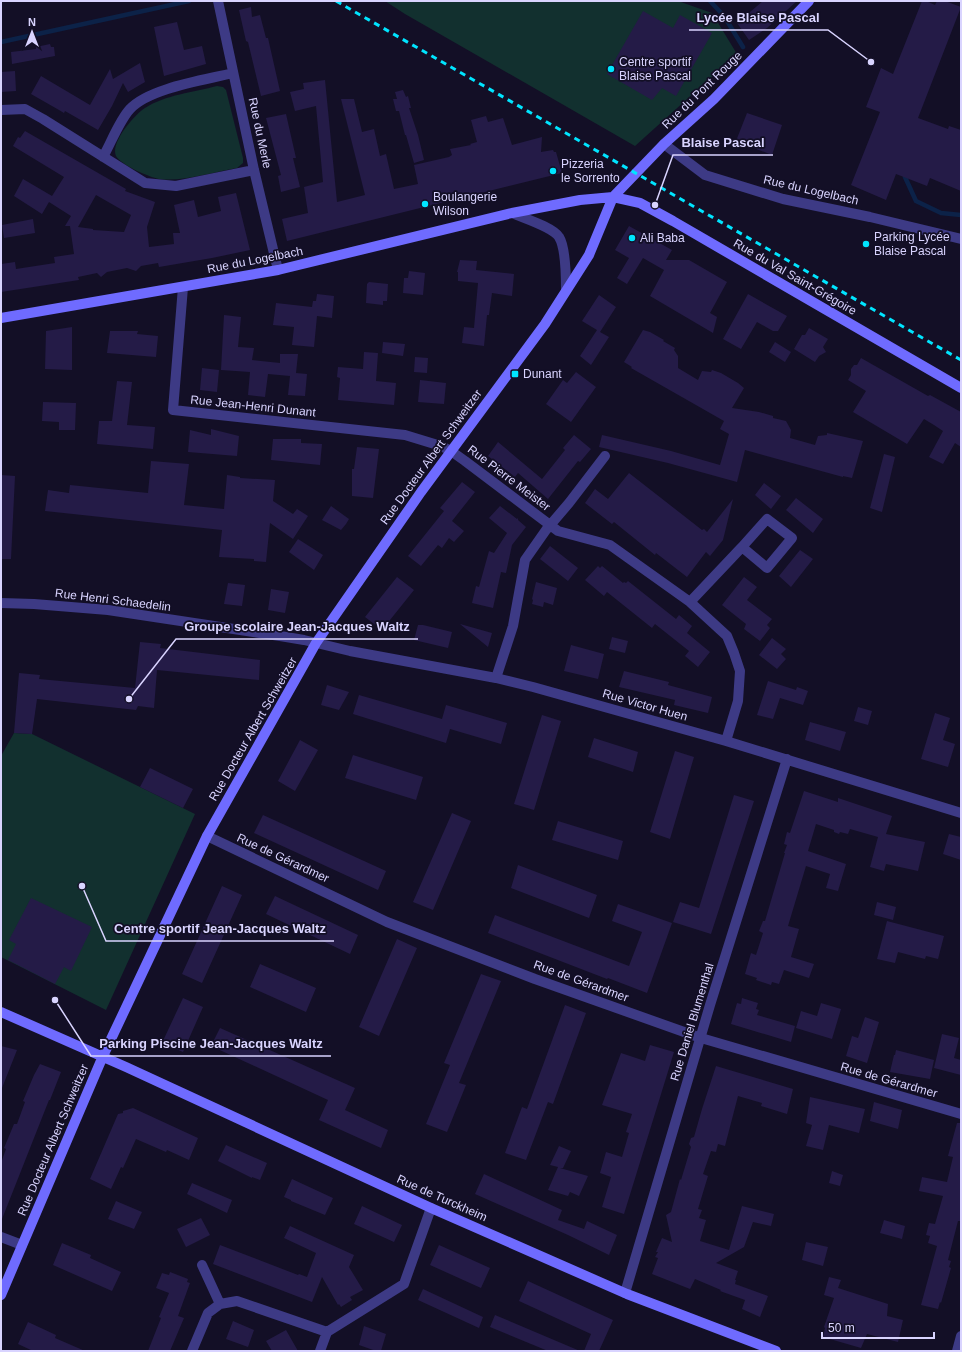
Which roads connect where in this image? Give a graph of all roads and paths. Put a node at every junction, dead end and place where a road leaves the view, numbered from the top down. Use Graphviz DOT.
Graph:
graph roads {
  1 [pos="809,1"];
  2 [pos="218,2"];
  3 [pos="233,73"];
  4 [pos="1,110"];
  5 [pos="664,144"];
  6 [pos="103,157"];
  7 [pos="254,170"];
  8 [pos="614,197"];
  9 [pos="512,213"];
  10 [pos="961,239"];
  11 [pos="278,270"];
  12 [pos="182,287"];
  13 [pos="566,290"];
  14 [pos="1,318"];
  15 [pos="961,388"];
  16 [pos="451,451"];
  17 [pos="605,456"];
  18 [pos="550,525"];
  19 [pos="742,547"];
  20 [pos="690,602"];
  21 [pos="1,603"];
  22 [pos="316,643"];
  23 [pos="496,678"];
  24 [pos="726,741"];
  25 [pos="787,759"];
  26 [pos="961,813"];
  27 [pos="207,836"];
  28 [pos="1,1012"];
  29 [pos="701,1038"];
  30 [pos="102,1056"];
  31 [pos="961,1114"];
  32 [pos="431,1208"];
  33 [pos="1,1236"];
  34 [pos="22,1245"];
  35 [pos="202,1265"];
  36 [pos="625,1293"];
  37 [pos="1,1295"];
  38 [pos="220,1304"];
  39 [pos="327,1332"];
  40 [pos="961,1336"];
  41 [pos="192,1351"];
  42 [pos="320,1351"];
  43 [pos="776,1351"];
  44 [pos="957,1351"];
  1 -- 5 [label="street, Rue du Pont Rouge"];
  2 -- 3 [label="street, Rue du Merle"];
  3 -- 6 [label="street"];
  3 -- 7 [label="street, Rue du Merle"];
  4 -- 6 [label="street"];
  5 -- 8 [label="street, Rue du Pont Rouge"];
  5 -- 10 [label="street, Rue du Logelbach"];
  6 -- 7 [label="street"];
  7 -- 11 [label="street, Rue du Merle"];
  8 -- 9 [label="street, Rue du Logelbach"];
  8 -- 13 [label="street, Rue Docteur Albert Schweitzer"];
  8 -- 15 [label="street, Rue du Val Saint-Grégoire"];
  9 -- 11 [label="street, Rue du Logelbach"];
  9 -- 13 [label="street"];
  11 -- 12 [label="street, Rue du Logelbach"];
  12 -- 14 [label="street, Rue du Logelbach"];
  12 -- 16 [label="street, Rue Jean-Henri Dunant"];
  13 -- 16 [label="street, Rue Docteur Albert Schweitzer"];
  16 -- 18 [label="street, Rue Pierre Meister"];
  16 -- 22 [label="street, Rue Docteur Albert Schweitzer"];
  17 -- 18 [label="street, Rue Pierre Meister"];
  18 -- 20 [label="street, Rue Pierre Meister"];
  18 -- 23 [label="street"];
  19 -- 19 [label="street"];
  19 -- 20 [label="street"];
  20 -- 24 [label="street, Rue Pierre Meister"];
  21 -- 22 [label="street, Rue Henri Schaedelin"];
  22 -- 23 [label="street, Rue Victor Huen"];
  22 -- 27 [label="street, Rue Docteur Albert Schweitzer"];
  23 -- 24 [label="street, Rue Victor Huen"];
  24 -- 25 [label="street, Rue Victor Huen"];
  25 -- 26 [label="street, Rue Victor Huen"];
  25 -- 29 [label="street, Rue Daniel Blumenthal"];
  27 -- 29 [label="street, Rue de Gérardmer"];
  27 -- 30 [label="street, Rue Docteur Albert Schweitzer"];
  28 -- 30 [label="street, Rue de Turckheim"];
  29 -- 31 [label="street, Rue de Gérardmer"];
  29 -- 36 [label="street, Rue Daniel Blumenthal"];
  30 -- 32 [label="street, Rue de Turckheim"];
  30 -- 34 [label="street, Rue Docteur Albert Schweitzer"];
  32 -- 36 [label="street, Rue de Turckheim"];
  32 -- 39 [label="street"];
  33 -- 34 [label="street"];
  34 -- 37 [label="street, Rue Docteur Albert Schweitzer"];
  35 -- 38 [label="street"];
  36 -- 43 [label="street, Rue de Turckheim"];
  38 -- 39 [label="street"];
  38 -- 41 [label="street"];
  39 -- 42 [label="street"];
  40 -- 44 [label="street"];
}
